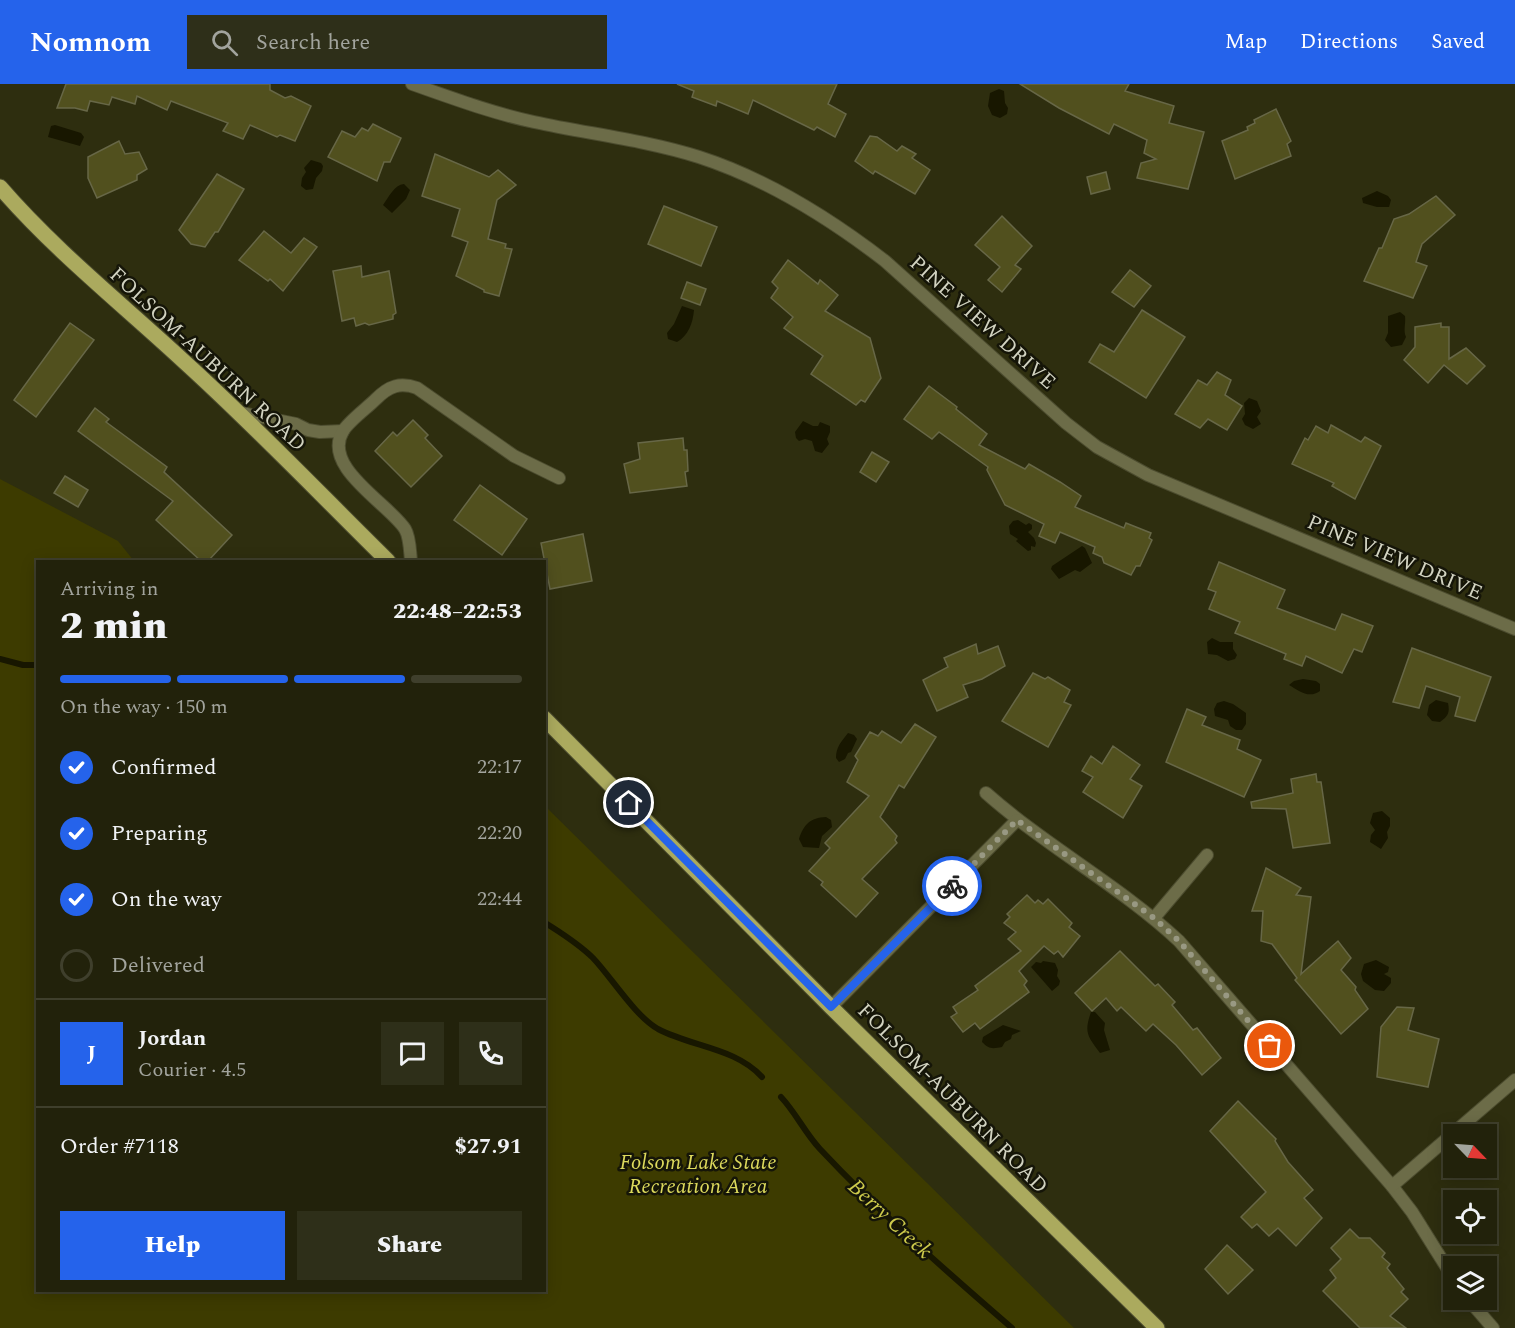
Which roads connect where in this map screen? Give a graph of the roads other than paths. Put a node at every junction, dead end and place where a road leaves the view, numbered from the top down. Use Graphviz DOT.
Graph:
graph roads {
  1 [pos="412,84"];
  2 [pos="0,187"];
  3 [pos="237,412"];
  4 [pos="343,431"];
  5 [pos="559,478"];
  6 [pos="387,560"];
  7 [pos="411,560"];
  8 [pos="1515,629"];
  9 [pos="546,720"];
  10 [pos="986,793"];
  11 [pos="1017,820"];
  12 [pos="1207,855"];
  13 [pos="1154,918"];
  14 [pos="831,1007"];
  15 [pos="1515,1080"];
  16 [pos="1392,1186"];
  17 [pos="1443,1261"];
  18 [pos="1477,1310"];
  19 [pos="1157,1328"];
  20 [pos="1493,1328"];
  1 -- 8 [label="street, PINE VIEW DRIVE"];
  2 -- 3 [label="main road, FOLSOM-AUBURN ROAD"];
  3 -- 4 [label="street"];
  3 -- 6 [label="main road, FOLSOM-AUBURN ROAD"];
  4 -- 5 [label="street"];
  4 -- 7 [label="street"];
  9 -- 14 [label="main road, FOLSOM-AUBURN ROAD"];
  10 -- 11 [label="street"];
  11 -- 13 [label="street"];
  11 -- 14 [label="street"];
  12 -- 13 [label="street"];
  13 -- 16 [label="street"];
  14 -- 19 [label="main road, FOLSOM-AUBURN ROAD"];
  15 -- 16 [label="street"];
  16 -- 17 [label="street"];
  18 -- 20 [label="street"];
}
